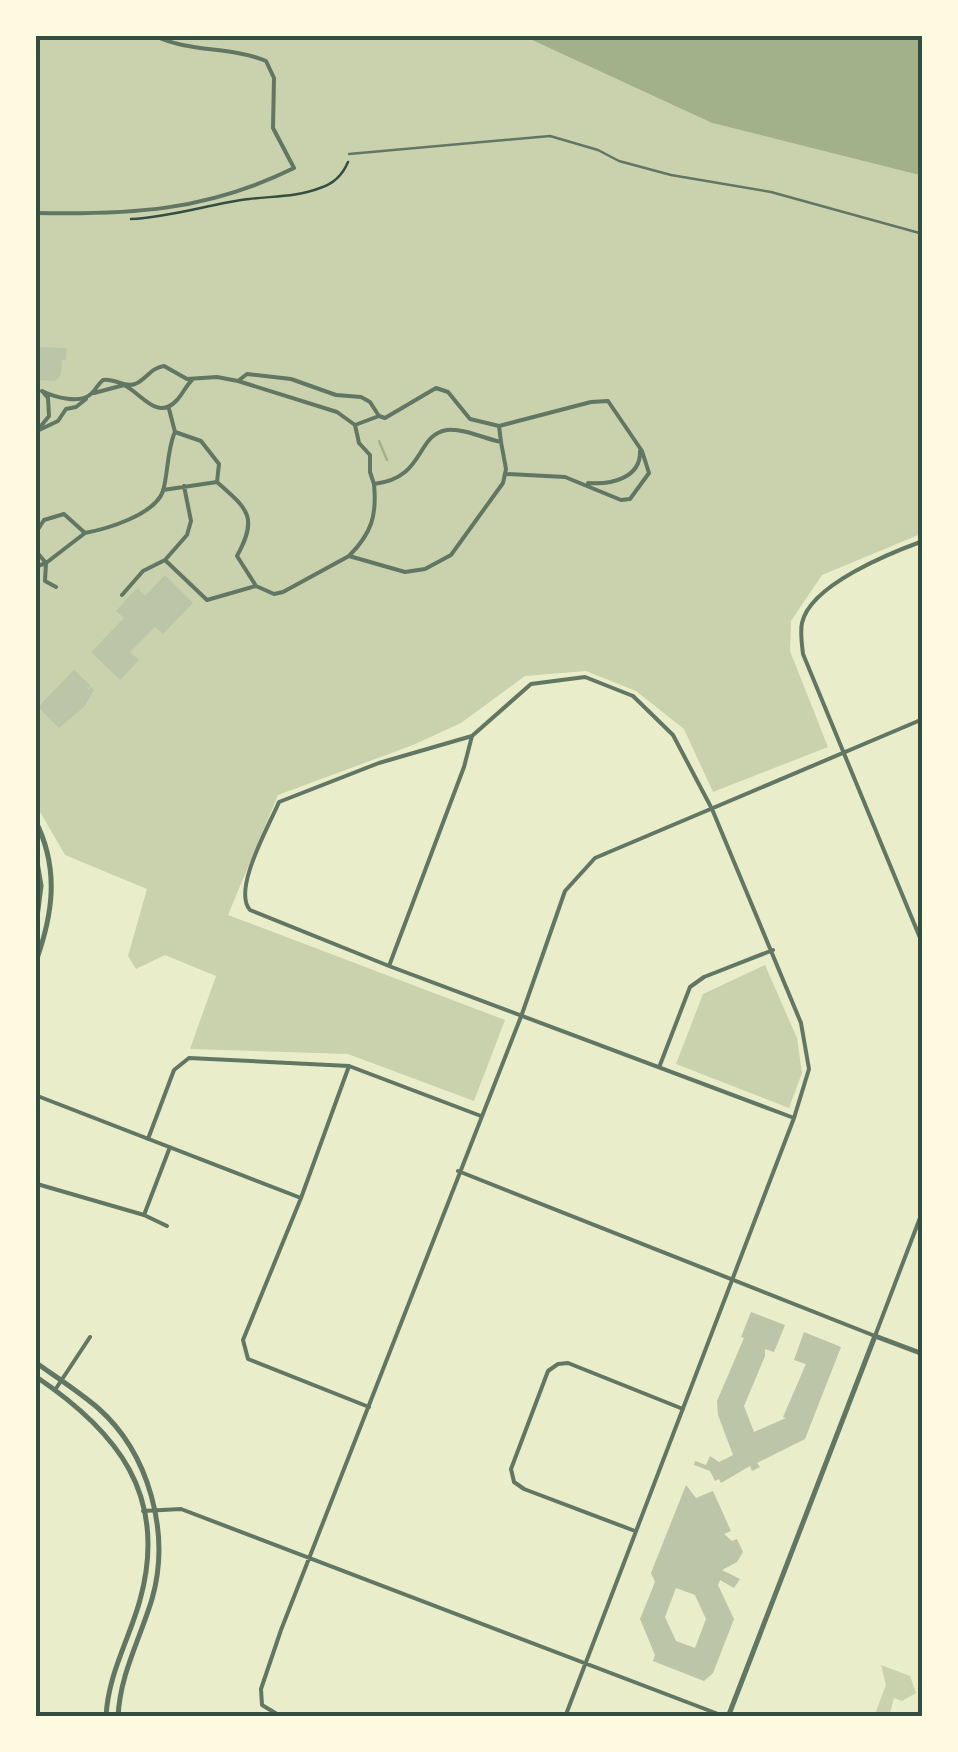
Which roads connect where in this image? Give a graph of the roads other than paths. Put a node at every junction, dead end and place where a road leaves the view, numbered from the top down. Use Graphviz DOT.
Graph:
graph roads {
  1 [pos="153,35"];
  2 [pos="349,154"];
  3 [pos="35,213"];
  4 [pos="923,234"];
  5 [pos="192,380"];
  6 [pos="238,382"];
  7 [pos="124,385"];
  8 [pos="310,385"];
  9 [pos="91,394"];
  10 [pos="303,400"];
  11 [pos="169,406"];
  12 [pos="378,416"];
  13 [pos="355,426"];
  14 [pos="499,426"];
  15 [pos="36,432"];
  16 [pos="174,432"];
  17 [pos="502,442"];
  18 [pos="639,446"];
  19 [pos="506,474"];
  20 [pos="217,482"];
  21 [pos="581,482"];
  22 [pos="374,484"];
  23 [pos="184,486"];
  24 [pos="163,490"];
  25 [pos="85,533"];
  26 [pos="35,534"];
  27 [pos="923,541"];
  28 [pos="64,549"];
  29 [pos="35,550"];
  30 [pos="350,556"];
  31 [pos="70,557"];
  32 [pos="165,560"];
  33 [pos="46,564"];
  34 [pos="35,567"];
  35 [pos="256,586"];
  36 [pos="56,587"];
  37 [pos="122,595"];
  38 [pos="923,718"];
  39 [pos="472,736"];
  40 [pos="843,752"];
  41 [pos="712,809"];
  42 [pos="35,820"];
  43 [pos="35,850"];
  44 [pos="35,933"];
  45 [pos="923,945"];
  46 [pos="773,950"];
  47 [pos="35,964"];
  48 [pos="389,966"];
  49 [pos="522,1014"];
  50 [pos="349,1066"];
  51 [pos="660,1066"];
  52 [pos="35,1096"];
  53 [pos="481,1116"];
  54 [pos="794,1118"];
  55 [pos="148,1139"];
  56 [pos="170,1148"];
  57 [pos="458,1171"];
  58 [pos="35,1189"];
  59 [pos="300,1198"];
  60 [pos="923,1210"];
  61 [pos="144,1216"];
  62 [pos="167,1226"];
  63 [pos="733,1282"];
  64 [pos="875,1336"];
  65 [pos="90,1337"];
  66 [pos="923,1354"];
  67 [pos="35,1362"];
  68 [pos="35,1376"];
  69 [pos="61,1380"];
  70 [pos="55,1390"];
  71 [pos="369,1407"];
  72 [pos="684,1409"];
  73 [pos="155,1509"];
  74 [pos="144,1511"];
  75 [pos="635,1531"];
  76 [pos="312,1558"];
  77 [pos="586,1663"];
  78 [pos="106,1717"];
  79 [pos="118,1717"];
  80 [pos="282,1717"];
  81 [pos="565,1717"];
  82 [pos="727,1717"];
  1 -- 3 [label="street"];
  2 -- 4 [label="lane"];
  5 -- 6 [label="street"];
  5 -- 7 [label="street"];
  5 -- 11 [label="street"];
  6 -- 8 [label="street"];
  6 -- 10 [label="street"];
  7 -- 9 [label="street"];
  7 -- 11 [label="street"];
  8 -- 10 [label="street"];
  8 -- 12 [label="street"];
  9 -- 15 [label="street"];
  9 -- 15 [label="street"];
  10 -- 13 [label="street"];
  11 -- 16 [label="street"];
  12 -- 13 [label="street"];
  12 -- 14 [label="street"];
  13 -- 22 [label="street"];
  14 -- 17 [label="street"];
  14 -- 18 [label="street"];
  16 -- 20 [label="street"];
  16 -- 24 [label="street"];
  17 -- 19 [label="street"];
  17 -- 22 [label="street"];
  18 -- 21 [label="street"];
  18 -- 21 [label="street"];
  19 -- 21 [label="street"];
  19 -- 30 [label="street"];
  20 -- 23 [label="street"];
  20 -- 35 [label="street"];
  22 -- 30 [label="street"];
  23 -- 24 [label="street"];
  23 -- 32 [label="street"];
  24 -- 25 [label="street"];
  25 -- 26 [label="street"];
  25 -- 28 [label="street"];
  27 -- 40 [label="street"];
  28 -- 31 [label="street"];
  28 -- 33 [label="street"];
  29 -- 33 [label="street"];
  30 -- 35 [label="street"];
  32 -- 35 [label="street"];
  32 -- 37 [label="street"];
  33 -- 34 [label="street"];
  33 -- 36 [label="street"];
  38 -- 40 [label="street"];
  39 -- 41 [label="street"];
  39 -- 48 [label="street"];
  39 -- 48 [label="street"];
  40 -- 41 [label="street"];
  40 -- 45 [label="street"];
  41 -- 46 [label="street"];
  41 -- 49 [label="street"];
  42 -- 47 [label="street"];
  43 -- 44 [label="street"];
  46 -- 51 [label="street"];
  46 -- 54 [label="street"];
  48 -- 49 [label="street"];
  49 -- 51 [label="street"];
  49 -- 53 [label="street"];
  50 -- 53 [label="street"];
  50 -- 55 [label="street"];
  50 -- 59 [label="street"];
  51 -- 54 [label="street"];
  52 -- 55 [label="street"];
  53 -- 57 [label="street"];
  54 -- 63 [label="street"];
  55 -- 56 [label="street"];
  56 -- 59 [label="street"];
  56 -- 61 [label="street"];
  57 -- 63 [label="street"];
  57 -- 71 [label="street"];
  58 -- 61 [label="street"];
  59 -- 71 [label="street"];
  60 -- 64 [label="street"];
  61 -- 62 [label="street"];
  63 -- 64 [label="street"];
  63 -- 72 [label="street"];
  64 -- 66 [label="street"];
  64 -- 82 [label="street"];
  65 -- 69 [label="street"];
  67 -- 69 [label="street"];
  68 -- 70 [label="street"];
  69 -- 70 [label="street"];
  69 -- 73 [label="street"];
  70 -- 74 [label="street"];
  71 -- 76 [label="street"];
  72 -- 75 [label="street"];
  72 -- 75 [label="street"];
  73 -- 74 [label="street"];
  73 -- 76 [label="street"];
  73 -- 79 [label="street"];
  74 -- 78 [label="street"];
  75 -- 77 [label="street"];
  76 -- 77 [label="street"];
  76 -- 80 [label="street"];
  77 -- 81 [label="street"];
  77 -- 82 [label="street"];
}
